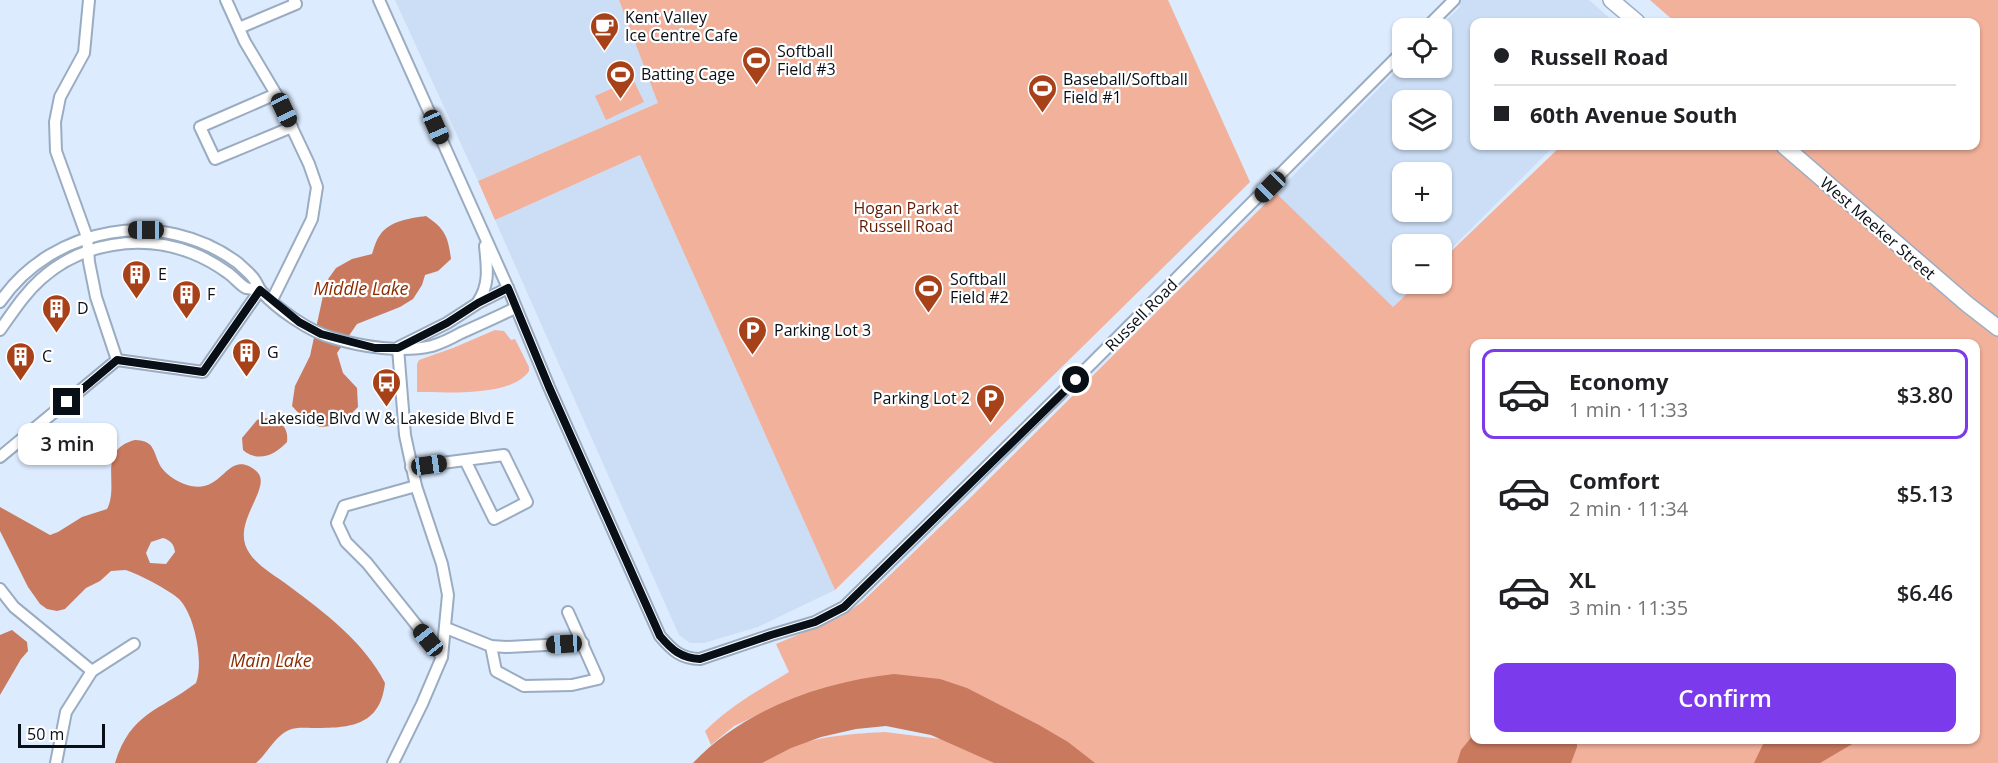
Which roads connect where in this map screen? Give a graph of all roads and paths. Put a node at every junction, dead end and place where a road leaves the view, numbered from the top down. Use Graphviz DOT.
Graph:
graph roads {
  1 [pos="90,0"];
  2 [pos="226,0"];
  3 [pos="294,0"];
  4 [pos="379,0"];
  5 [pos="1454,0"];
  6 [pos="1611,0"];
  7 [pos="1436,18"];
  8 [pos="1632,18"];
  9 [pos="239,28"];
  10 [pos="1392,62"];
  11 [pos="276,94"];
  12 [pos="292,127"];
  13 [pos="1786,150"];
  14 [pos="483,233"];
  15 [pos="87,237"];
  16 [pos="89,251"];
  17 [pos="508,288"];
  18 [pos="260,290"];
  19 [pos="272,300"];
  20 [pos="0,302"];
  21 [pos="478,303"];
  22 [pos="1967,304"];
  23 [pos="515,308"];
  24 [pos="1998,328"];
  25 [pos="0,330"];
  26 [pos="1998,335"];
  27 [pos="398,348"];
  28 [pos="117,360"];
  29 [pos="0,458"];
  30 [pos="465,460"];
  31 [pos="411,467"];
  32 [pos="416,486"];
  33 [pos="0,589"];
  34 [pos="568,612"];
  35 [pos="446,628"];
  36 [pos="583,643"];
  37 [pos="134,644"];
  38 [pos="491,646"];
  39 [pos="442,657"];
  40 [pos="92,671"];
  41 [pos="56,763"];
  42 [pos="393,763"];
  1 -- 15 [label="street"];
  2 -- 9 [label="street"];
  3 -- 9 [label="street"];
  4 -- 14 [label="street"];
  5 -- 7 [label="street"];
  6 -- 8 [label="main road"];
  9 -- 11 [label="street"];
  10 -- 23 [label="street, Russell Road"];
  11 -- 12 [label="street"];
  11 -- 12 [label="street"];
  12 -- 19 [label="street"];
  13 -- 22 [label="main road, West Meeker Street"];
  14 -- 17 [label="street"];
  14 -- 21 [label="street"];
  15 -- 16 [label="street"];
  15 -- 18 [label="street"];
  15 -- 20 [label="street"];
  16 -- 18 [label="street"];
  16 -- 25 [label="street"];
  16 -- 28 [label="street"];
  17 -- 21 [label="street"];
  17 -- 23 [label="street"];
  18 -- 19 [label="street"];
  18 -- 28 [label="street"];
  19 -- 27 [label="street"];
  21 -- 27 [label="street"];
  22 -- 24 [label="main road, West Meeker Street"];
  22 -- 26 [label="main road, West Meeker Street"];
  23 -- 27 [label="street"];
  27 -- 31 [label="street"];
  28 -- 29 [label="street"];
  30 -- 30 [label="street"];
  30 -- 31 [label="street"];
  31 -- 32 [label="street"];
  32 -- 35 [label="street"];
  32 -- 39 [label="street"];
  33 -- 40 [label="street"];
  34 -- 36 [label="street"];
  35 -- 38 [label="street"];
  35 -- 39 [label="street"];
  36 -- 38 [label="street"];
  36 -- 38 [label="street"];
  37 -- 40 [label="street"];
  39 -- 42 [label="street"];
  40 -- 41 [label="street"];
}
